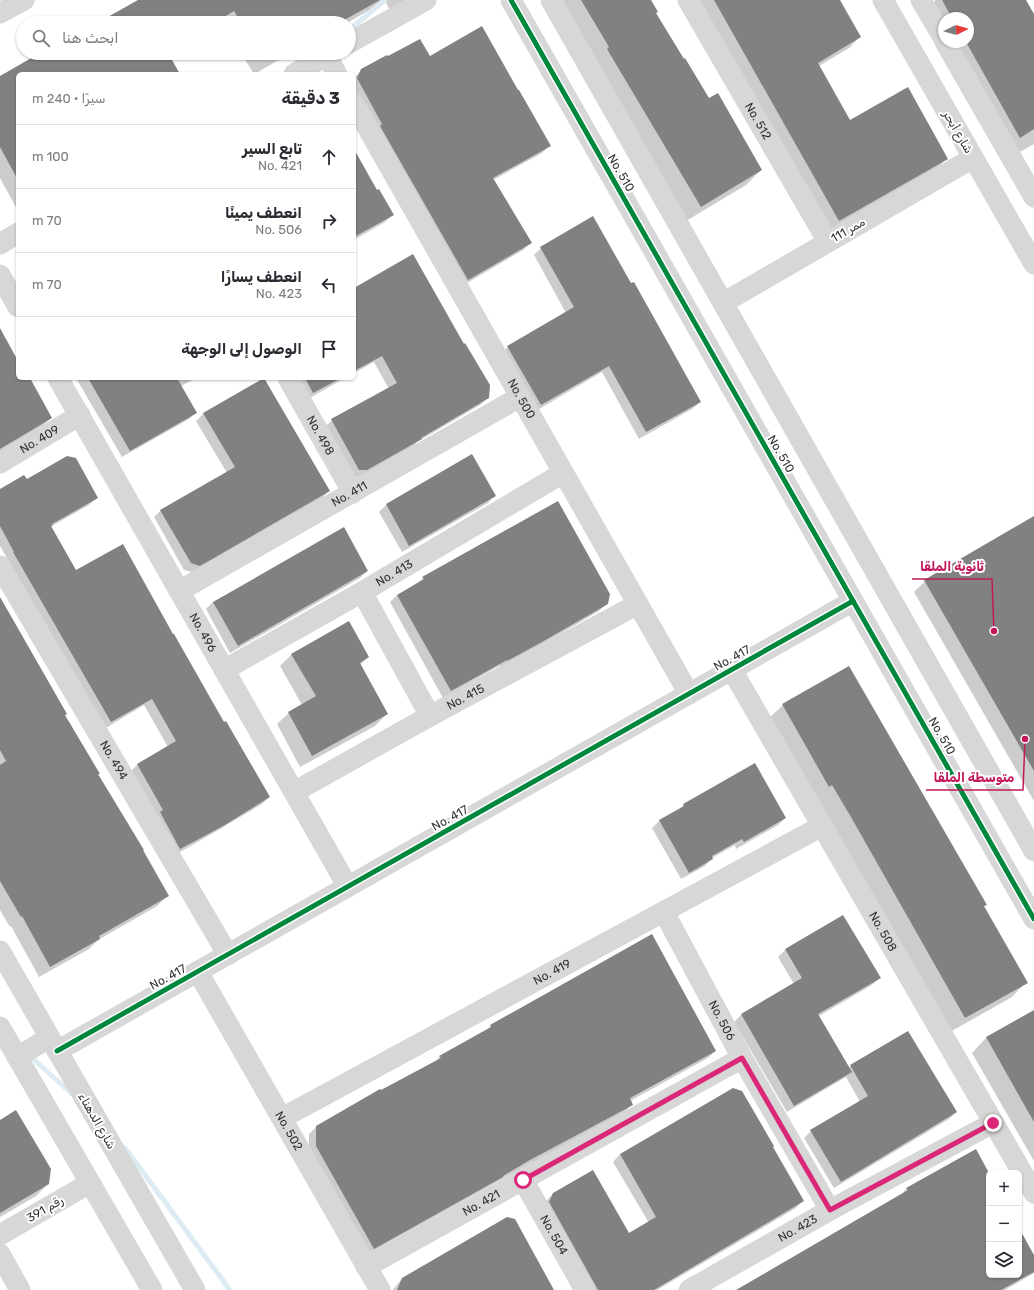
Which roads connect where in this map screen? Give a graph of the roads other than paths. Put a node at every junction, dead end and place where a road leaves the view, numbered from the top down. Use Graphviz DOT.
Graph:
graph roads {
  1 [pos="24,0"];
  2 [pos="426,0"];
  3 [pos="511,0"];
  4 [pos="550,0"];
  5 [pos="688,0"];
  6 [pos="883,0"];
  7 [pos="921,0"];
  8 [pos="0,13"];
  9 [pos="938,29"];
  10 [pos="356,39"];
  11 [pos="950,48"];
  12 [pos="318,60"];
  13 [pos="331,60"];
  14 [pos="298,72"];
  15 [pos="336,72"];
  16 [pos="356,108"];
  17 [pos="973,158"];
  18 [pos="1027,167"];
  19 [pos="1034,197"];
  20 [pos="16,234"];
  21 [pos="828,242"];
  22 [pos="0,244"];
  23 [pos="1034,264"];
  24 [pos="0,275"];
  25 [pos="16,303"];
  26 [pos="722,303"];
  27 [pos="59,380"];
  28 [pos="289,380"];
  29 [pos="520,397"];
  30 [pos="80,415"];
  31 [pos="0,463"];
  32 [pos="563,473"];
  33 [pos="354,493"];
  34 [pos="0,566"];
  35 [pos="881,583"];
  36 [pos="179,591"];
  37 [pos="362,592"];
  38 [pos="853,600"];
  39 [pos="638,604"];
  40 [pos="224,670"];
  41 [pos="732,670"];
  42 [pos="688,694"];
  43 [pos="430,716"];
  44 [pos="294,792"];
  45 [pos="822,826"];
  46 [pos="1034,851"];
  47 [pos="348,887"];
  48 [pos="664,912"];
  49 [pos="1034,918"];
  50 [pos="0,951"];
  51 [pos="228,955"];
  52 [pos="198,972"];
  53 [pos="0,1027"];
  54 [pos="53,1045"];
  55 [pos="17,1057"];
  56 [pos="742,1058"];
  57 [pos="282,1118"];
  58 [pos="993,1123"];
  59 [pos="523,1180"];
  60 [pos="90,1183"];
  61 [pos="1034,1193"];
  62 [pos="830,1210"];
  63 [pos="0,1235"];
  64 [pos="0,1254"];
  65 [pos="366,1267"];
  66 [pos="20,1290"];
  67 [pos="152,1290"];
  68 [pos="195,1290"];
  69 [pos="380,1290"];
  70 [pos="585,1290"];
  71 [pos="688,1290"];
  1 -- 8 [label="street"];
  2 -- 10 [label="street"];
  3 -- 38 [label="street, No. 510"];
  4 -- 26 [label="street, No. 510"];
  5 -- 21 [label="street, No. 512"];
  6 -- 17 [label="street, شارع أبحر"];
  7 -- 9 [label="street"];
  11 -- 18 [label="street"];
  12 -- 14 [label="street"];
  13 -- 15 [label="street"];
  16 -- 29 [label="street, No. 500"];
  17 -- 21 [label="street, ممر 111"];
  17 -- 23 [label="street, شارع أبحر"];
  18 -- 19 [label="street"];
  20 -- 22 [label="street"];
  21 -- 26 [label="street, ممر 111"];
  24 -- 25 [label="street"];
  26 -- 35 [label="street, No. 510"];
  27 -- 30 [label="street, No. 496"];
  28 -- 33 [label="street, No. 498"];
  29 -- 32 [label="street, No. 500"];
  29 -- 33 [label="street, No. 411"];
  30 -- 31 [label="street, No. 409"];
  30 -- 36 [label="street, No. 496"];
  32 -- 37 [label="street, No. 413"];
  32 -- 39 [label="street, No. 500"];
  33 -- 36 [label="street, No. 411"];
  34 -- 51 [label="street, No. 494"];
  35 -- 38 [label="street, No. 417"];
  35 -- 46 [label="street, No. 510"];
  36 -- 40 [label="street, No. 496"];
  37 -- 40 [label="street, No. 413"];
  37 -- 43 [label="street"];
  38 -- 41 [label="street, No. 417"];
  38 -- 49 [label="street, No. 510"];
  39 -- 42 [label="street, No. 500"];
  39 -- 43 [label="street, No. 415"];
  40 -- 44 [label="street, No. 496"];
  41 -- 42 [label="street, No. 417"];
  41 -- 45 [label="street, No. 508"];
  42 -- 47 [label="street, No. 417"];
  43 -- 44 [label="street, No. 415"];
  44 -- 47 [label="street, No. 496"];
  45 -- 48 [label="street, No. 419"];
  45 -- 58 [label="street, No. 508"];
  47 -- 51 [label="street, No. 417"];
  48 -- 56 [label="street, No. 506"];
  48 -- 57 [label="street, No. 419"];
  50 -- 54 [label="street, شارع الدهناء"];
  51 -- 52 [label="street, No. 417"];
  52 -- 54 [label="street, No. 417"];
  52 -- 57 [label="street, No. 502"];
  53 -- 55 [label="street"];
  54 -- 55 [label="street, No. 417"];
  54 -- 68 [label="street, شارع الدهناء"];
  55 -- 60 [label="street"];
  56 -- 59 [label="street, No. 421"];
  56 -- 62 [label="street, No. 506"];
  57 -- 65 [label="street, No. 502"];
  58 -- 61 [label="street, No. 508"];
  58 -- 62 [label="street, No. 423"];
  59 -- 65 [label="street, No. 421"];
  59 -- 70 [label="street, No. 504"];
  60 -- 63 [label="street, رقم 391"];
  60 -- 67 [label="street"];
  62 -- 71 [label="street, No. 423"];
  64 -- 66 [label="street"];
  65 -- 69 [label="street, No. 502"];
}
